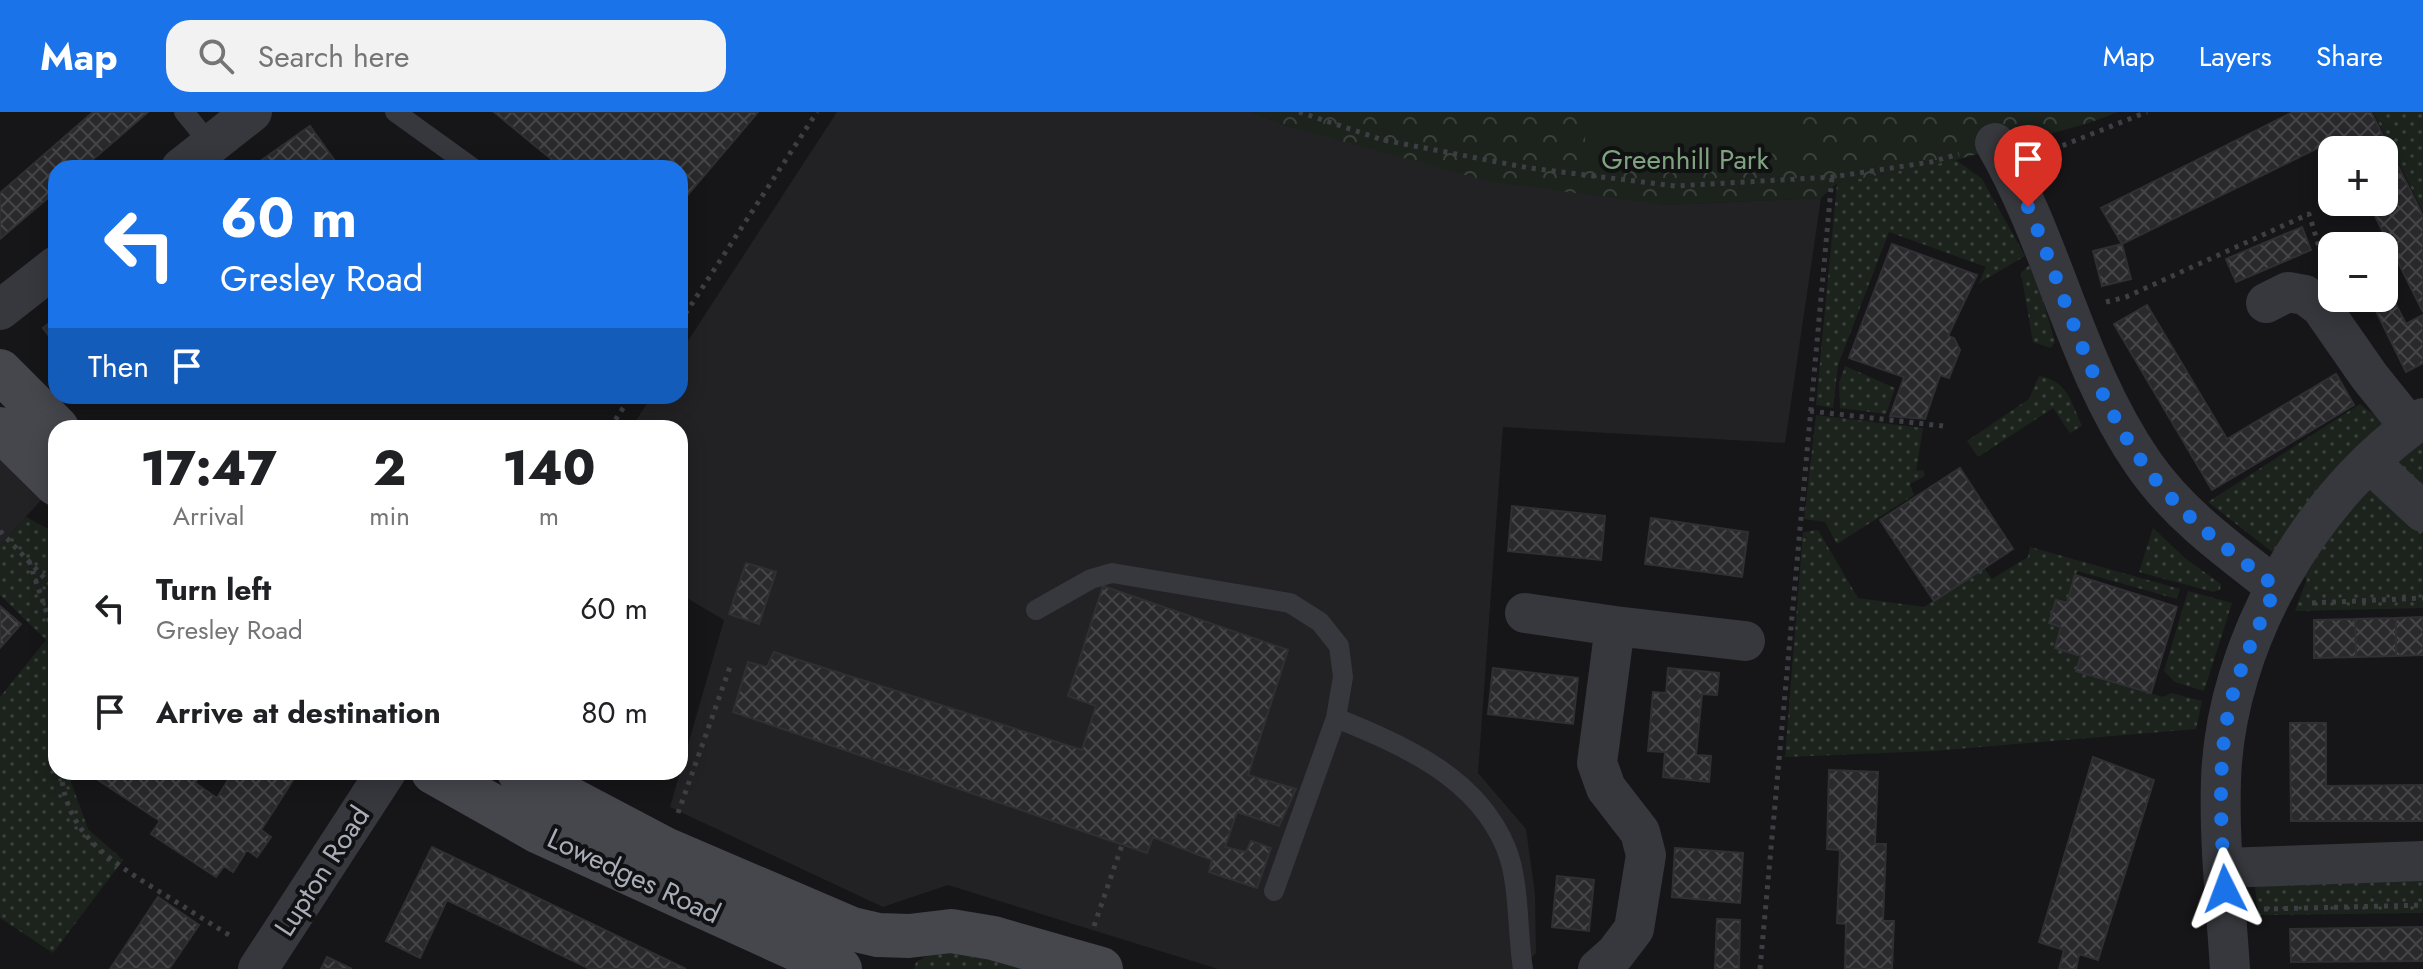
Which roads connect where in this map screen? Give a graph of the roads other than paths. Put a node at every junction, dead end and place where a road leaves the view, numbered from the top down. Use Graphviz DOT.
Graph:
graph roads {
  1 [pos="184,112"];
  2 [pos="252,112"];
  3 [pos="395,112"];
  4 [pos="196,156"];
  5 [pos="2003,157"];
  6 [pos="462,160"];
  7 [pos="48,272"];
  8 [pos="2266,303"];
  9 [pos="0,310"];
  10 [pos="0,371"];
  11 [pos="49,420"];
  12 [pos="2416,423"];
  13 [pos="0,429"];
  14 [pos="2369,462"];
  15 [pos="48,476"];
  16 [pos="2423,512"];
  17 [pos="2272,596"];
  18 [pos="1036,610"];
  19 [pos="1525,613"];
  20 [pos="1615,626"];
  21 [pos="1745,641"];
  22 [pos="1336,718"];
  23 [pos="381,780"];
  24 [pos="447,780"];
  25 [pos="534,780"];
  26 [pos="2423,861"];
  27 [pos="2224,868"];
  28 [pos="1274,891"];
  29 [pos="898,953"];
  30 [pos="262,963"];
  31 [pos="1092,966"];
  32 [pos="840,969"];
  33 [pos="1523,969"];
  34 [pos="1598,969"];
  35 [pos="2230,969"];
  1 -- 4 [label="lane"];
  2 -- 4 [label="street"];
  3 -- 6 [label="lane"];
  5 -- 17 [label="street"];
  7 -- 9 [label="street"];
  8 -- 12 [label="street"];
  10 -- 11 [label="street"];
  12 -- 14 [label="street"];
  13 -- 15 [label="street"];
  14 -- 16 [label="street"];
  14 -- 17 [label="street"];
  17 -- 27 [label="street"];
  18 -- 22 [label="lane"];
  19 -- 20 [label="street"];
  20 -- 21 [label="street"];
  20 -- 34 [label="street"];
  22 -- 28 [label="lane"];
  22 -- 33 [label="lane"];
  23 -- 30 [label="street, Lupton Road"];
  24 -- 32 [label="street, Lowedges Road"];
  25 -- 29 [label="street, Lowedges Road"];
  26 -- 27 [label="street"];
  27 -- 35 [label="street"];
  29 -- 31 [label="street, Lowedges Road"];
}
